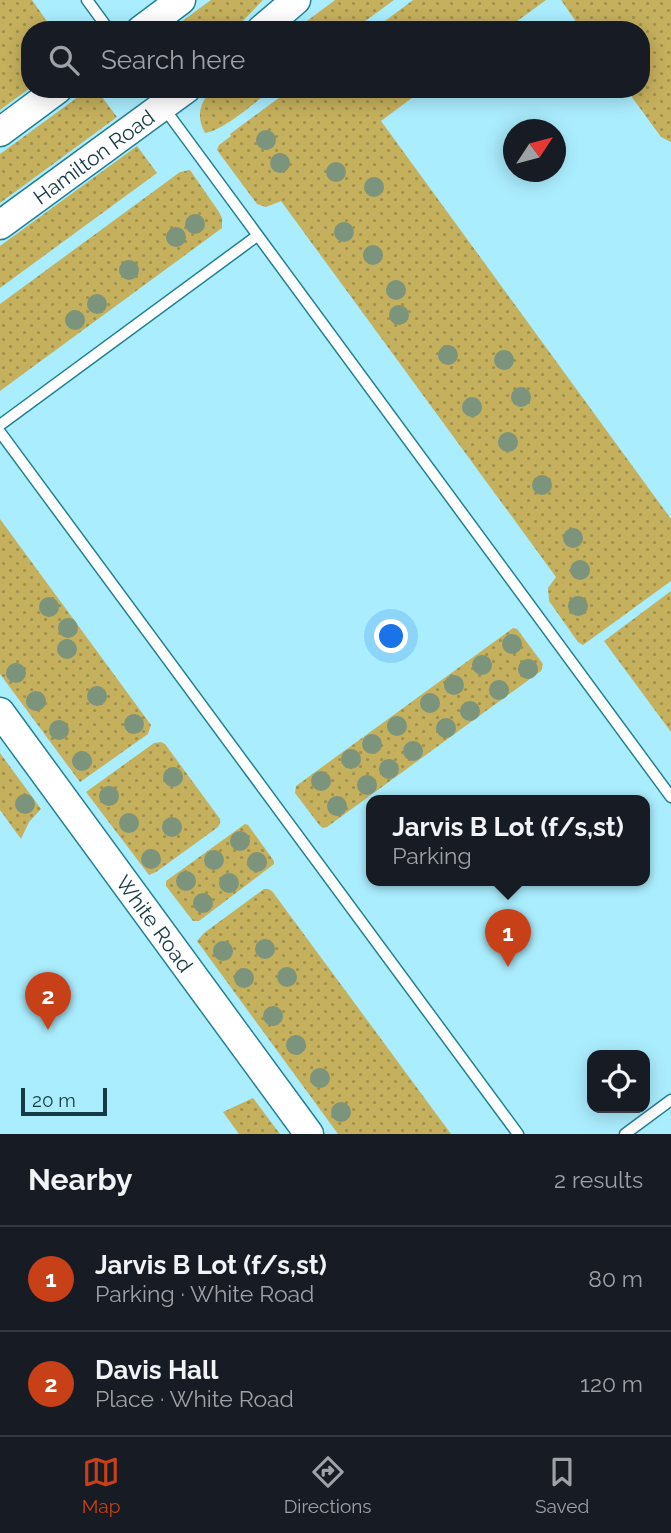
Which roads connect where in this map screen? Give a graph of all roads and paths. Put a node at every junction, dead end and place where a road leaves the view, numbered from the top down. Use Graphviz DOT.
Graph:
graph roads {
  1 [pos="87,0"];
  2 [pos="181,0"];
  3 [pos="296,0"];
  4 [pos="102,21"];
  5 [pos="153,21"];
  6 [pos="272,21"];
  7 [pos="46,98"];
  8 [pos="156,98"];
  9 [pos="0,132"];
  10 [pos="0,225"];
  11 [pos="257,236"];
  12 [pos="0,425"];
  13 [pos="0,432"];
  14 [pos="0,712"];
  15 [pos="671,797"];
  16 [pos="671,1100"];
  17 [pos="309,1134"];
  18 [pos="518,1134"];
  19 [pos="625,1134"];
  1 -- 4 [label="lane"];
  2 -- 5 [label="street"];
  3 -- 6 [label="street"];
  7 -- 9 [label="street"];
  8 -- 10 [label="street, Hamilton Road"];
  8 -- 11 [label="lane"];
  11 -- 12 [label="lane"];
  11 -- 15 [label="lane"];
  13 -- 18 [label="lane"];
  14 -- 17 [label="street, White Road"];
  16 -- 19 [label="lane"];
}
